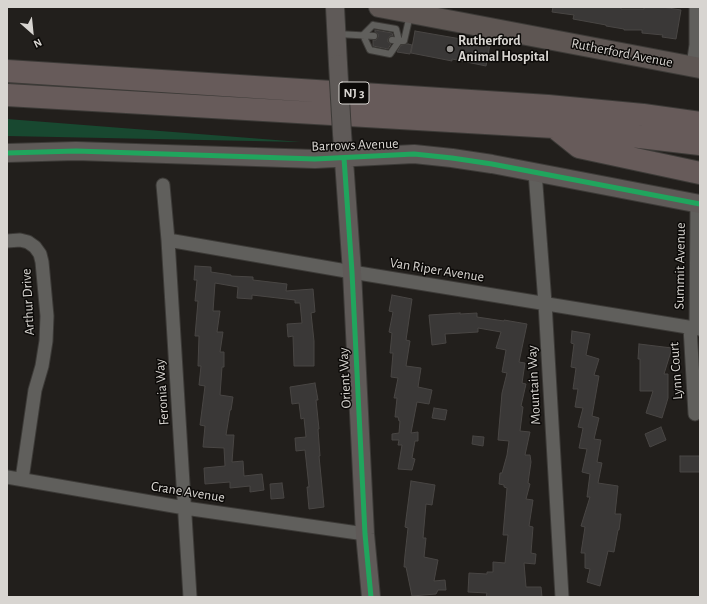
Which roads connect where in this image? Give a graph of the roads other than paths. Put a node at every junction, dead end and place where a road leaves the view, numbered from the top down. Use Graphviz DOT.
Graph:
graph roads {
  1 [pos="335,7"];
  2 [pos="696,7"];
  3 [pos="406,10"];
  4 [pos="378,15"];
  5 [pos="336,34"];
  6 [pos="363,35"];
  7 [pos="374,36"];
  8 [pos="396,40"];
  9 [pos="697,67"];
  10 [pos="7,71"];
  11 [pos="7,95"];
  12 [pos="700,123"];
  13 [pos="554,127"];
  14 [pos="700,144"];
  15 [pos="7,153"];
  16 [pos="344,158"];
  17 [pos="535,172"];
  18 [pos="700,173"];
  19 [pos="163,185"];
  20 [pos="698,204"];
  21 [pos="168,240"];
  22 [pos="7,241"];
  23 [pos="352,272"];
  24 [pos="545,303"];
  25 [pos="695,328"];
  26 [pos="695,414"];
  27 [pos="7,477"];
  28 [pos="22,479"];
  29 [pos="185,508"];
  30 [pos="366,534"];
  31 [pos="190,597"];
  32 [pos="371,597"];
  33 [pos="562,597"];
  1 -- 5 [label="street, Orient Way"];
  2 -- 9 [label="street"];
  3 -- 4 [label="main road, Rutherford Avenue"];
  3 -- 8 [label="lane"];
  3 -- 9 [label="main road, Rutherford Avenue"];
  4 -- 6 [label="lane"];
  4 -- 8 [label="lane"];
  5 -- 6 [label="lane"];
  5 -- 16 [label="street, Orient Way, bridge"];
  6 -- 7 [label="lane"];
  6 -- 8 [label="lane"];
  10 -- 12 [label="highway, NJ 3"];
  11 -- 13 [label="highway, NJ 3"];
  13 -- 14 [label="highway, NJ 3"];
  13 -- 18 [label="highway"];
  15 -- 16 [label="street, Barrows Avenue"];
  16 -- 17 [label="street, Barrows Avenue"];
  16 -- 23 [label="street, Orient Way"];
  17 -- 20 [label="street, Barrows Avenue"];
  17 -- 24 [label="street, Mountain Way"];
  19 -- 21 [label="street, Feronia Way"];
  20 -- 25 [label="street, Summit Avenue"];
  21 -- 23 [label="street, Van Riper Avenue"];
  21 -- 29 [label="street, Feronia Way"];
  22 -- 28 [label="street, Arthur Drive"];
  23 -- 24 [label="street, Van Riper Avenue"];
  23 -- 30 [label="street, Orient Way"];
  24 -- 25 [label="street, Van Riper Avenue"];
  24 -- 33 [label="street, Mountain Way"];
  25 -- 26 [label="street, Lynn Court"];
  27 -- 28 [label="street, Crane Avenue"];
  28 -- 29 [label="street, Crane Avenue"];
  29 -- 30 [label="street, Crane Avenue"];
  29 -- 31 [label="street, Feronia Way"];
  30 -- 32 [label="street, Orient Way"];
}
